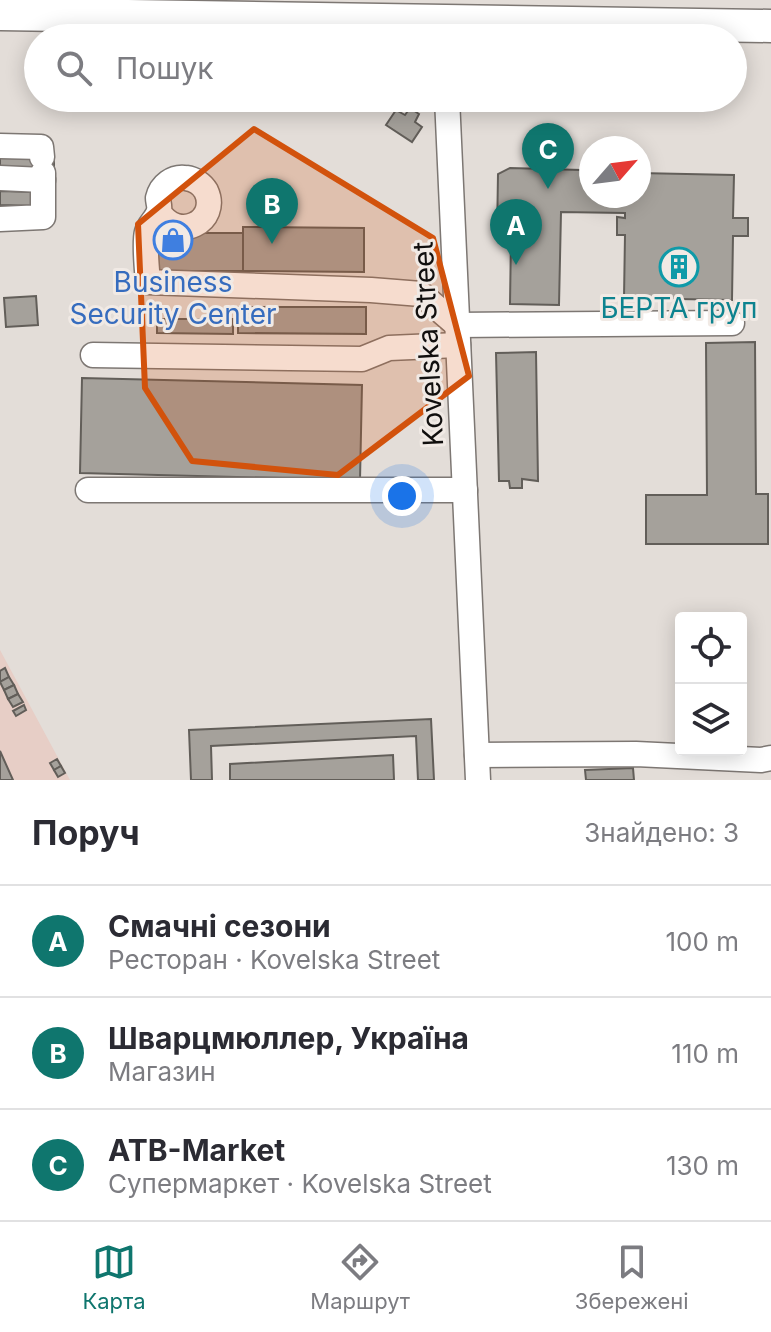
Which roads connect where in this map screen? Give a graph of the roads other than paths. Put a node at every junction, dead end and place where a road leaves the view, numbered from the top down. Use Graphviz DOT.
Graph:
graph roads {
  1 [pos="182,9"];
  2 [pos="0,14"];
  3 [pos="368,24"];
  4 [pos="747,26"];
  5 [pos="771,26"];
  6 [pos="448,112"];
  7 [pos="0,146"];
  8 [pos="43,170"];
  9 [pos="0,178"];
  10 [pos="159,212"];
  11 [pos="0,219"];
  12 [pos="732,323"];
  13 [pos="457,335"];
  14 [pos="93,355"];
  15 [pos="88,490"];
  16 [pos="465,490"];
  17 [pos="477,755"];
  18 [pos="771,758"];
  19 [pos="478,780"];
  1 -- 2 [label="main road"];
  1 -- 3 [label="main road"];
  4 -- 5 [label="main road"];
  6 -- 13 [label="street, Kovelska Street"];
  7 -- 8 [label="street"];
  8 -- 9 [label="street"];
  8 -- 11 [label="street"];
  10 -- 13 [label="street"];
  12 -- 13 [label="street"];
  13 -- 14 [label="street"];
  13 -- 16 [label="street, Kovelska Street"];
  15 -- 16 [label="street"];
  16 -- 17 [label="street, Kovelska Street"];
  17 -- 18 [label="street"];
  17 -- 19 [label="street, Kovelska Street"];
}
